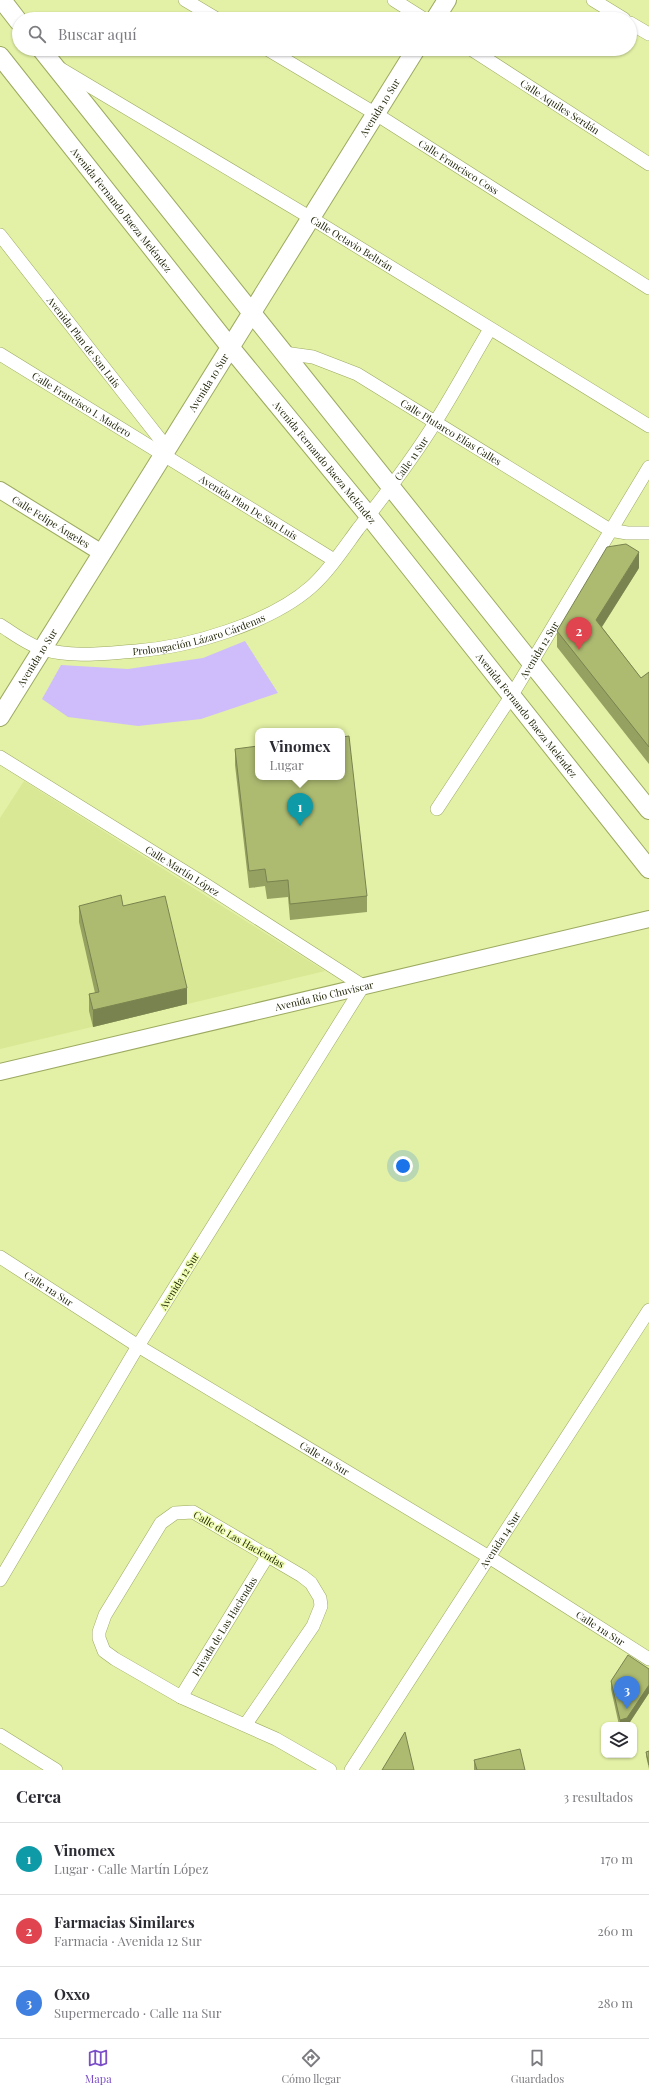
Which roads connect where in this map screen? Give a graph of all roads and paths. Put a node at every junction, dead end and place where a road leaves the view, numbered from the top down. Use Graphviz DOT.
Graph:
graph roads {
  1 [pos="2,0"];
  2 [pos="185,0"];
  3 [pos="394,0"];
  4 [pos="447,0"];
  5 [pos="593,0"];
  6 [pos="205,12"];
  7 [pos="413,12"];
  8 [pos="439,12"];
  9 [pos="613,12"];
  10 [pos="12,13"];
  11 [pos="637,27"];
  12 [pos="649,34"];
  13 [pos="0,56"];
  14 [pos="47,56"];
  15 [pos="279,56"];
  16 [pos="412,56"];
  17 [pos="482,56"];
  18 [pos="53,64"];
  19 [pos="376,114"];
  20 [pos="649,164"];
  21 [pos="311,218"];
  22 [pos="0,235"];
  23 [pos="649,288"];
  24 [pos="252,313"];
  25 [pos="490,329"];
  26 [pos="230,347"];
  27 [pos="284,353"];
  28 [pos="0,354"];
  29 [pos="436,422"];
  30 [pos="649,426"];
  31 [pos="165,452"];
  32 [pos="649,467"];
  33 [pos="390,486"];
  34 [pos="0,490"];
  35 [pos="369,516"];
  36 [pos="610,530"];
  37 [pos="649,533"];
  38 [pos="102,553"];
  39 [pos="334,560"];
  40 [pos="0,626"];
  41 [pos="42,649"];
  42 [pos="531,662"];
  43 [pos="512,695"];
  44 [pos="0,717"];
  45 [pos="0,757"];
  46 [pos="437,809"];
  47 [pos="649,810"];
  48 [pos="649,869"];
  49 [pos="649,919"];
  50 [pos="364,986"];
  51 [pos="0,1072"];
  52 [pos="0,1257"];
  53 [pos="649,1310"];
  54 [pos="138,1346"];
  55 [pos="268,1555"];
  56 [pos="488,1557"];
  57 [pos="0,1580"];
  58 [pos="649,1659"];
  59 [pos="181,1697"];
  60 [pos="246,1724"];
  61 [pos="0,1736"];
  62 [pos="56,1770"];
  63 [pos="330,1770"];
  64 [pos="351,1770"];
  1 -- 10 [label="main road"];
  2 -- 6 [label="street"];
  3 -- 7 [label="street"];
  4 -- 8 [label="main road"];
  5 -- 9 [label="street"];
  11 -- 12 [label="street"];
  13 -- 26 [label="main road, Avenida Fernando Baeza Meléndez"];
  14 -- 18 [label="main road"];
  15 -- 19 [label="street, Calle Francisco Coss"];
  16 -- 19 [label="main road, Avenida 10 Sur"];
  17 -- 20 [label="street, Calle Aquiles Serdán"];
  18 -- 21 [label="street, Calle Octavio Beltrán"];
  18 -- 24 [label="main road"];
  19 -- 21 [label="main road, Avenida 10 Sur"];
  19 -- 23 [label="street, Calle Francisco Coss"];
  21 -- 24 [label="main road, Avenida 10 Sur"];
  21 -- 25 [label="street, Calle Octavio Beltrán"];
  22 -- 31 [label="street, Avenida Plan de San Luis"];
  24 -- 26 [label="main road, Avenida 10 Sur"];
  24 -- 27 [label="main road"];
  25 -- 29 [label="street, Calle 11 Sur"];
  25 -- 30 [label="street, Calle Octavio Beltrán"];
  26 -- 31 [label="main road, Avenida 10 Sur"];
  26 -- 35 [label="main road, Avenida Fernando Baeza Meléndez"];
  27 -- 29 [label="street, Calle Plutarco Elías Calles"];
  27 -- 33 [label="main road"];
  28 -- 31 [label="street, Calle Francisco I. Madero"];
  29 -- 33 [label="street, Calle 11 Sur"];
  29 -- 36 [label="street, Calle Plutarco Elías Calles"];
  31 -- 38 [label="main road, Avenida 10 Sur"];
  31 -- 39 [label="street, Avenida Plan De San Luis"];
  32 -- 36 [label="street, Avenida 12 Sur"];
  33 -- 35 [label="street, Calle 11 Sur"];
  33 -- 42 [label="main road"];
  34 -- 38 [label="street, Calle Felipe Ángeles"];
  35 -- 39 [label="street, Calle 11 Sur"];
  35 -- 43 [label="main road, Avenida Fernando Baeza Meléndez"];
  36 -- 37 [label="street"];
  36 -- 42 [label="street, Avenida 12 Sur"];
  38 -- 41 [label="main road, Avenida 10 Sur"];
  39 -- 41 [label="street, Prolongación Lázaro Cárdenas"];
  40 -- 41 [label="street"];
  41 -- 44 [label="main road, Avenida 10 Sur"];
  42 -- 43 [label="street, Avenida 12 Sur"];
  42 -- 47 [label="main road"];
  43 -- 46 [label="street, Avenida 12 Sur"];
  43 -- 48 [label="main road, Avenida Fernando Baeza Meléndez"];
  45 -- 50 [label="street, Calle Martín López"];
  49 -- 50 [label="street, Avenida Río Chuviscar"];
  50 -- 51 [label="street, Avenida Río Chuviscar"];
  50 -- 54 [label="street, Avenida 12 Sur"];
  52 -- 54 [label="street, Calle 11a Sur"];
  53 -- 56 [label="street, Avenida 14 Sur"];
  54 -- 56 [label="street, Calle 11a Sur"];
  54 -- 57 [label="street, Avenida 12 Sur"];
  55 -- 59 [label="street, Privada de Las Haciendas"];
  55 -- 59 [label="street, Calle de Las Haciendas"];
  55 -- 60 [label="street, Calle de Las Haciendas"];
  56 -- 58 [label="street, Calle 11a Sur"];
  56 -- 64 [label="street, Avenida 14 Sur"];
  59 -- 60 [label="street, Calle de Las Haciendas"];
  60 -- 63 [label="street, Calle de Las Haciendas"];
  61 -- 62 [label="street"];
}
